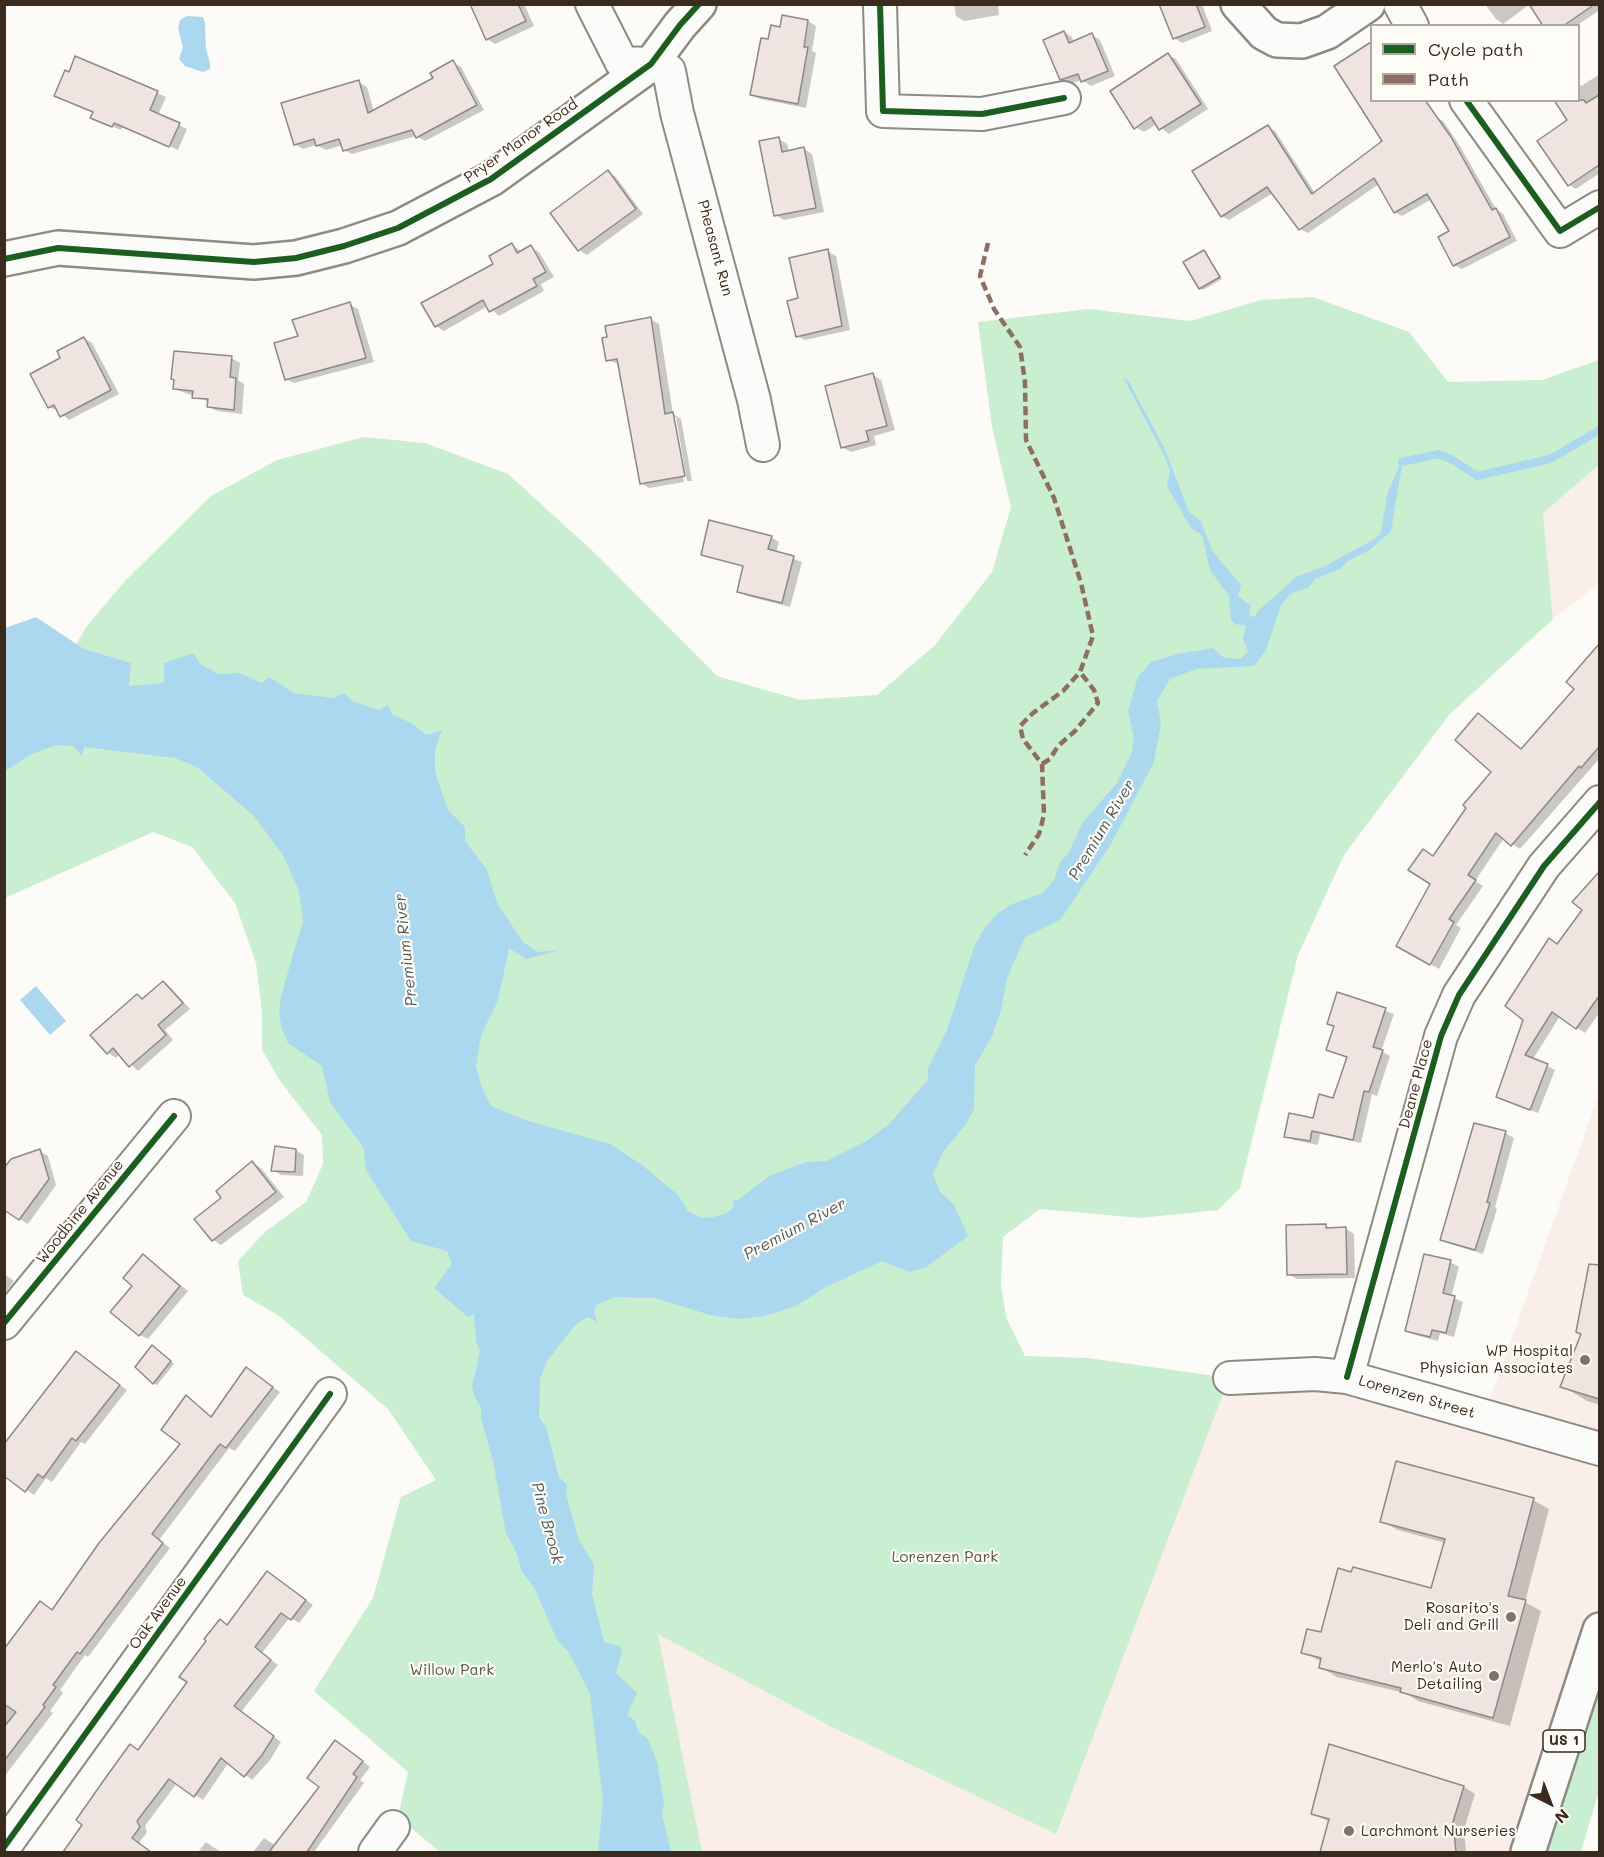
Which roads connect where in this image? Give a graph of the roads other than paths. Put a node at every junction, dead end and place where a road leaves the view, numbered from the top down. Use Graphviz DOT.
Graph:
graph roads {
  1 [pos="592,4"];
  2 [pos="699,4"];
  3 [pos="880,4"];
  4 [pos="1238,4"];
  5 [pos="1368,4"];
  6 [pos="1400,4"];
  7 [pos="1411,24"];
  8 [pos="651,64"];
  9 [pos="1064,98"];
  10 [pos="1467,102"];
  11 [pos="1599,207"];
  12 [pos="4,259"];
  13 [pos="763,445"];
  14 [pos="1599,802"];
  15 [pos="174,1116"];
  16 [pos="4,1323"];
  17 [pos="1347,1377"];
  18 [pos="1230,1378"];
  19 [pos="330,1394"];
  20 [pos="1599,1449"];
  21 [pos="1599,1630"];
  22 [pos="393,1827"];
  23 [pos="4,1847"];
  24 [pos="375,1852"];
  25 [pos="1528,1852"];
  1 -- 8 [label="street"];
  2 -- 8 [label="street, Pryer Manor Road"];
  3 -- 9 [label="street"];
  4 -- 5 [label="street"];
  6 -- 7 [label="street"];
  8 -- 12 [label="street, Pryer Manor Road"];
  8 -- 13 [label="street, Pheasant Run"];
  10 -- 11 [label="street"];
  14 -- 17 [label="street, Deane Place"];
  15 -- 16 [label="street, Woodbine Avenue"];
  17 -- 18 [label="street, Lorenzen Street"];
  17 -- 20 [label="street, Lorenzen Street"];
  19 -- 23 [label="street, Oak Avenue"];
  21 -- 25 [label="street, US 1"];
  22 -- 24 [label="street"];
}
